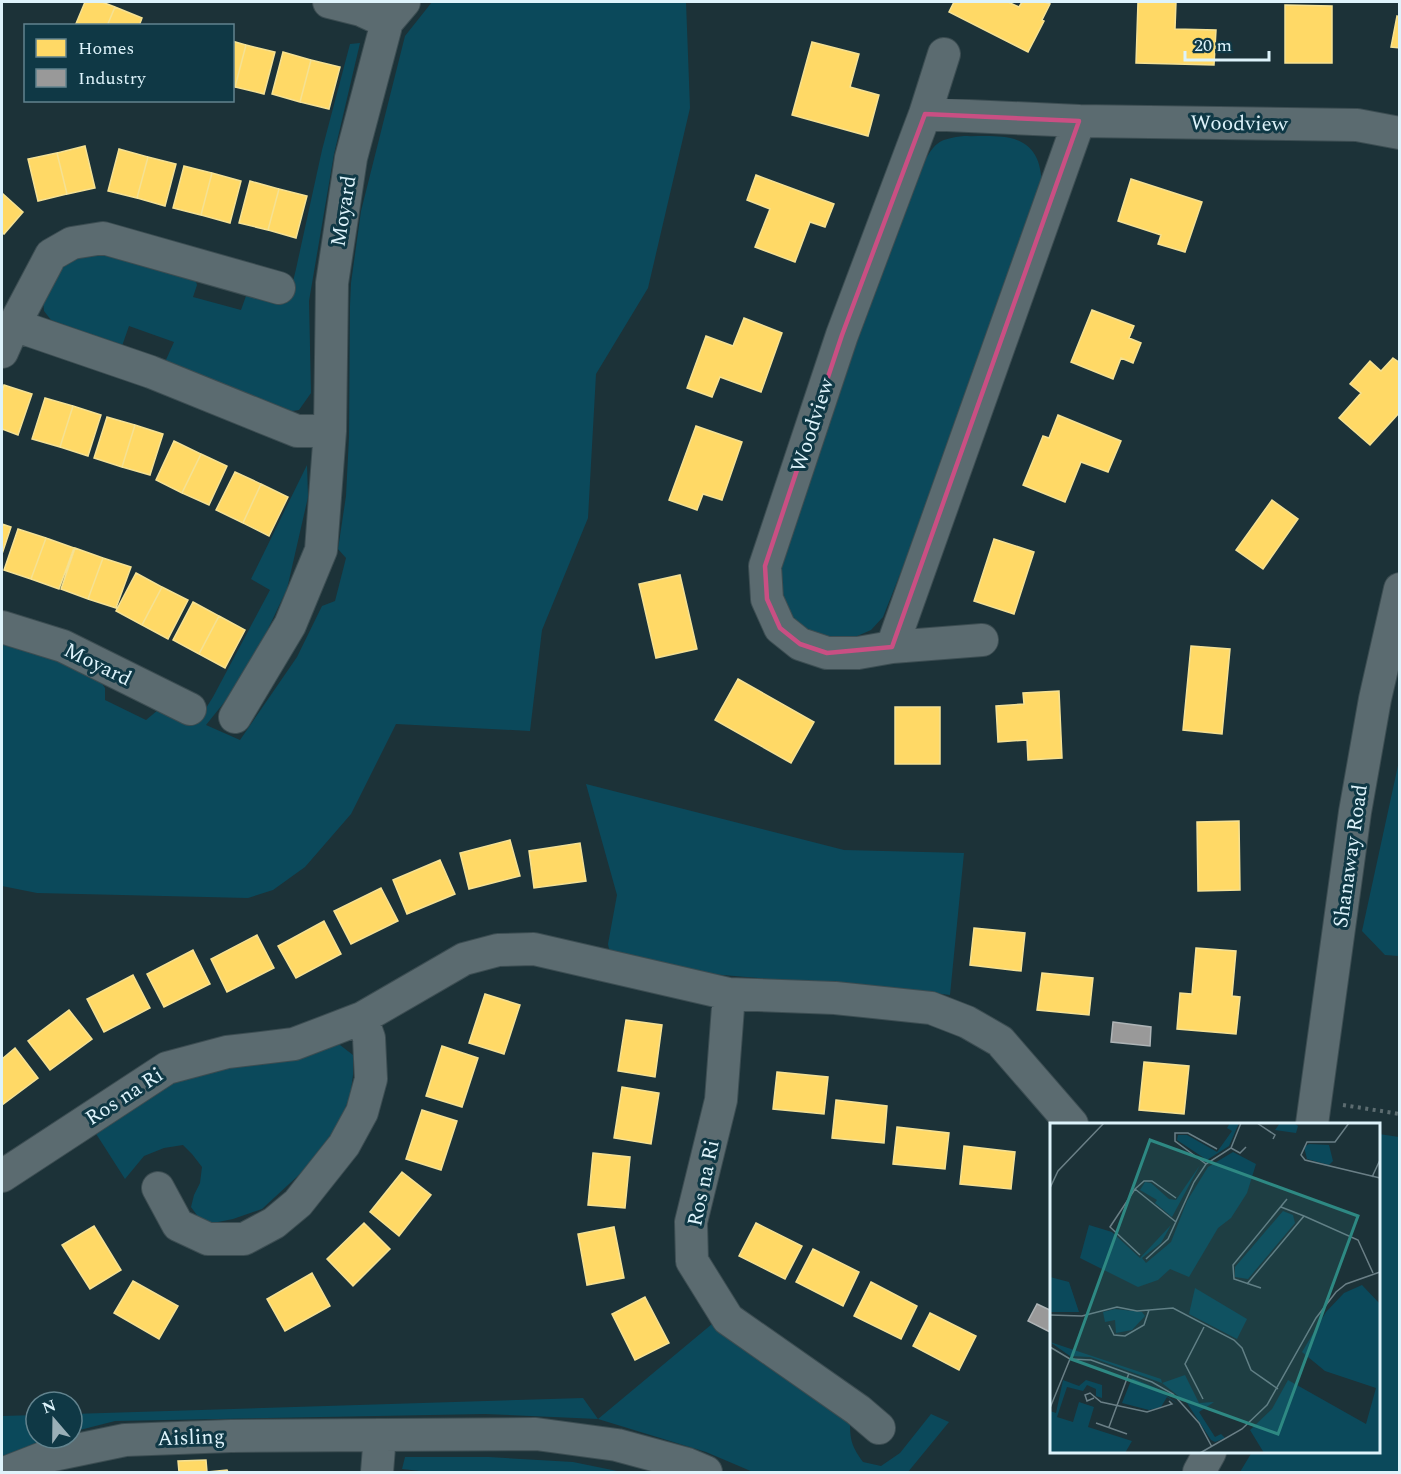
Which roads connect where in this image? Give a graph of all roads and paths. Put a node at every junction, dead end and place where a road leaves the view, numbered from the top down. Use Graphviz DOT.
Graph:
graph roads {
  1 [pos="329,2"];
  2 [pos="396,12"];
  3 [pos="944,54"];
  4 [pos="925,114"];
  5 [pos="1078,121"];
  6 [pos="1400,133"];
  7 [pos="279,288"];
  8 [pos="8,339"];
  9 [pos="330,431"];
  10 [pos="1400,590"];
  11 [pos="2,627"];
  12 [pos="982,640"];
  13 [pos="892,647"];
  14 [pos="190,709"];
  15 [pos="235,717"];
  16 [pos="729,994"];
  17 [pos="362,1018"];
  18 [pos="1314,1112"];
  19 [pos="1400,1114"];
  20 [pos="1069,1123"];
  21 [pos="2,1176"];
  22 [pos="158,1188"];
  23 [pos="879,1428"];
  24 [pos="380,1435"];
  25 [pos="1209,1453"];
  26 [pos="8,1473"];
  27 [pos="377,1473"];
  28 [pos="706,1473"];
  29 [pos="1199,1473"];
  1 -- 2 [label="street"];
  2 -- 9 [label="street, Moyard"];
  3 -- 4 [label="street, Woodview"];
  4 -- 5 [label="street, Woodview"];
  4 -- 13 [label="street, Woodview"];
  5 -- 6 [label="street, Woodview"];
  5 -- 13 [label="street"];
  7 -- 8 [label="street"];
  8 -- 9 [label="street"];
  9 -- 15 [label="street, Moyard"];
  10 -- 18 [label="street, Shanaway Road"];
  11 -- 14 [label="street, Moyard"];
  12 -- 13 [label="street, Woodview"];
  16 -- 17 [label="street, Ros na Ri"];
  16 -- 20 [label="street, Ros na Ri"];
  16 -- 23 [label="street, Ros na Ri"];
  17 -- 21 [label="street, Ros na Ri"];
  17 -- 22 [label="street"];
  18 -- 19 [label="path"];
  24 -- 26 [label="street, Aisling"];
  24 -- 27 [label="street"];
  24 -- 28 [label="street, Aisling"];
  25 -- 29 [label="street"];
}
